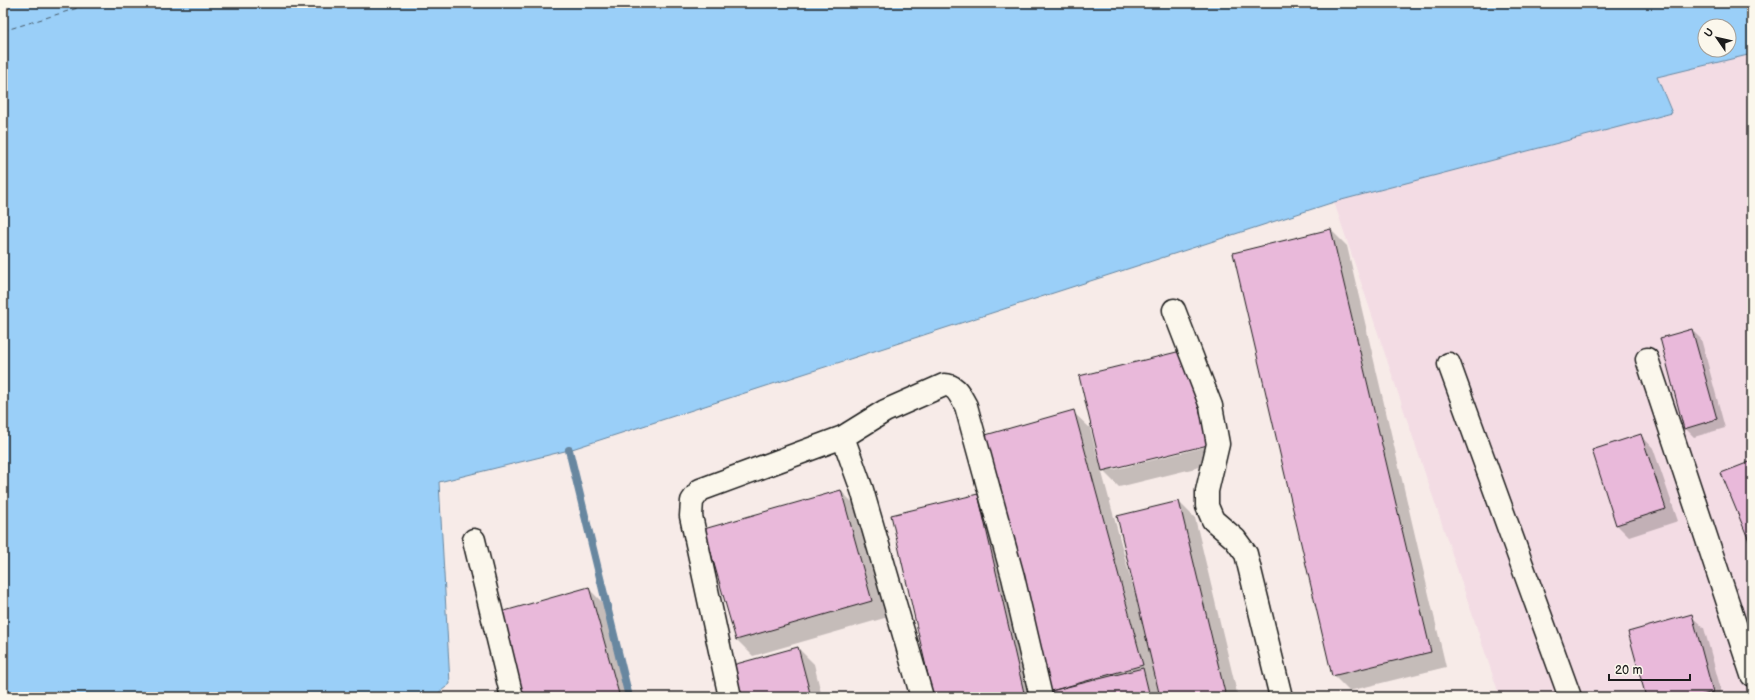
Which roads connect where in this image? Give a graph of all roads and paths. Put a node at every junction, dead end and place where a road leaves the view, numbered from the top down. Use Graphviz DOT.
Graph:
graph roads {
  1 [pos="1174,310"];
  2 [pos="1647,359"];
  3 [pos="1449,364"];
  4 [pos="843,437"];
  5 [pos="474,540"];
  6 [pos="1752,674"];
  7 [pos="512,697"];
  8 [pos="730,697"];
  9 [pos="922,697"];
  10 [pos="1041,697"];
  11 [pos="1281,697"];
  12 [pos="1570,697"];
  1 -- 11 [label="street"];
  2 -- 6 [label="street"];
  3 -- 12 [label="street"];
  4 -- 8 [label="street"];
  4 -- 9 [label="street"];
  4 -- 10 [label="street"];
  5 -- 7 [label="street"];
}
